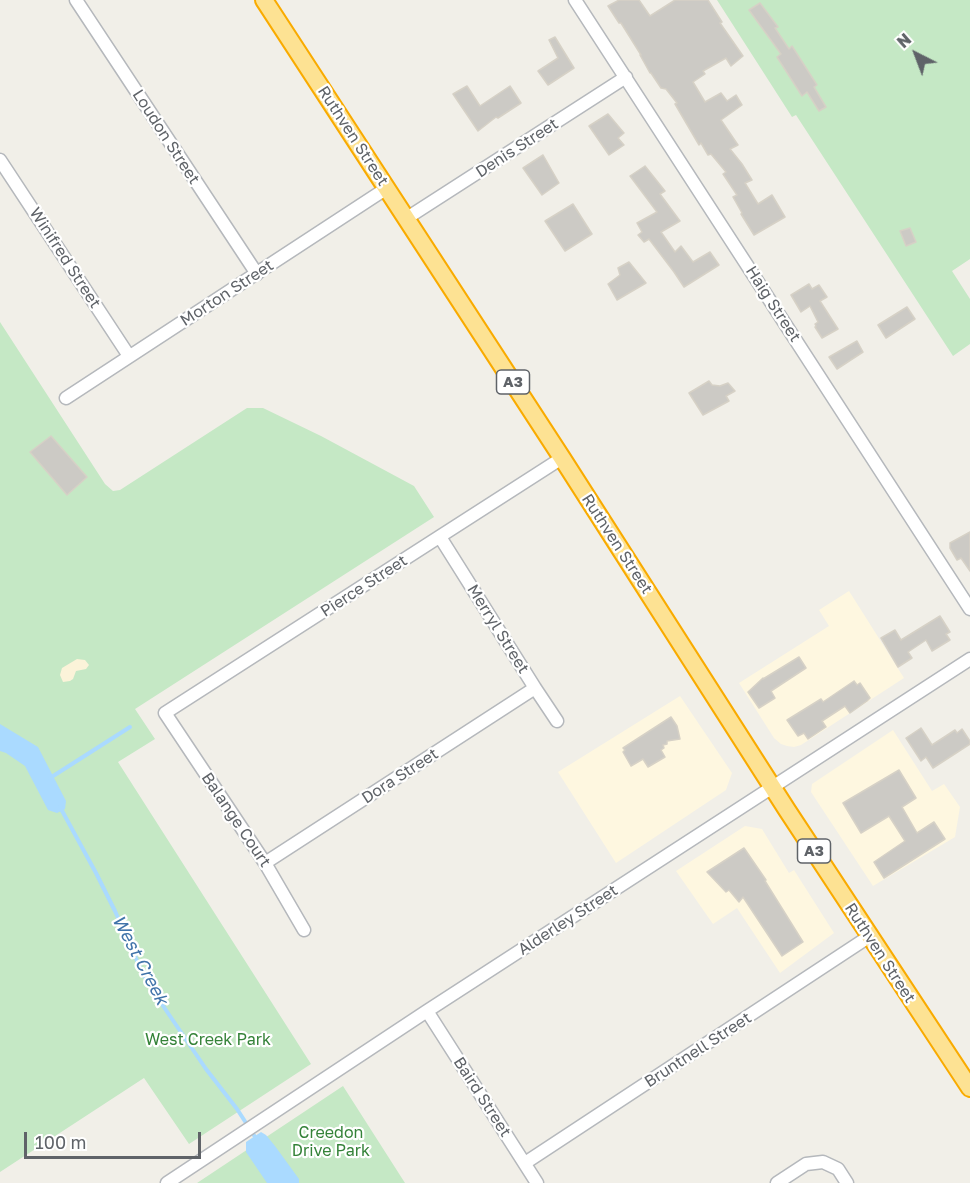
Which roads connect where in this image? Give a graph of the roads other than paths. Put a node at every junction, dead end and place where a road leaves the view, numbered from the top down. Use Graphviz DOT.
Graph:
graph roads {
  1 [pos="76,0"];
  2 [pos="264,0"];
  3 [pos="575,0"];
  4 [pos="626,77"];
  5 [pos="0,160"];
  6 [pos="387,188"];
  7 [pos="407,218"];
  8 [pos="257,274"];
  9 [pos="129,356"];
  10 [pos="66,398"];
  11 [pos="562,458"];
  12 [pos="440,537"];
  13 [pos="970,609"];
  14 [pos="970,659"];
  15 [pos="535,688"];
  16 [pos="165,713"];
  17 [pos="557,721"];
  18 [pos="772,787"];
  19 [pos="265,863"];
  20 [pos="304,930"];
  21 [pos="870,936"];
  22 [pos="427,1011"];
  23 [pos="970,1088"];
  24 [pos="525,1163"];
  25 [pos="168,1183"];
  26 [pos="537,1183"];
  27 [pos="777,1183"];
  28 [pos="847,1183"];
  1 -- 8 [label="street, Loudon Street"];
  2 -- 6 [label="highway, Ruthven Street / A3"];
  3 -- 4 [label="street, Haig Street"];
  4 -- 7 [label="street, Denis Street"];
  4 -- 13 [label="street, Haig Street"];
  5 -- 9 [label="street, Winifred Street"];
  6 -- 7 [label="highway, Ruthven Street / A3"];
  6 -- 8 [label="street, Morton Street"];
  7 -- 11 [label="highway, Ruthven Street / A3"];
  8 -- 9 [label="street, Morton Street"];
  9 -- 10 [label="street, Morton Street"];
  11 -- 12 [label="street, Pierce Street"];
  11 -- 18 [label="highway, Ruthven Street / A3"];
  12 -- 15 [label="street, Merryl Street"];
  12 -- 16 [label="street, Pierce Street"];
  14 -- 18 [label="street, Alderley Street"];
  15 -- 17 [label="street, Merryl Street"];
  15 -- 19 [label="street, Dora Street"];
  16 -- 19 [label="street, Balange Court"];
  18 -- 21 [label="highway, Ruthven Street / A3"];
  18 -- 22 [label="street, Alderley Street"];
  19 -- 20 [label="street, Balange Court"];
  21 -- 23 [label="highway, Ruthven Street / A3"];
  21 -- 24 [label="street, Bruntnell Street"];
  22 -- 24 [label="street, Baird Street"];
  22 -- 25 [label="street, Alderley Street"];
  24 -- 26 [label="street, Baird Street"];
  27 -- 28 [label="street"];
}
